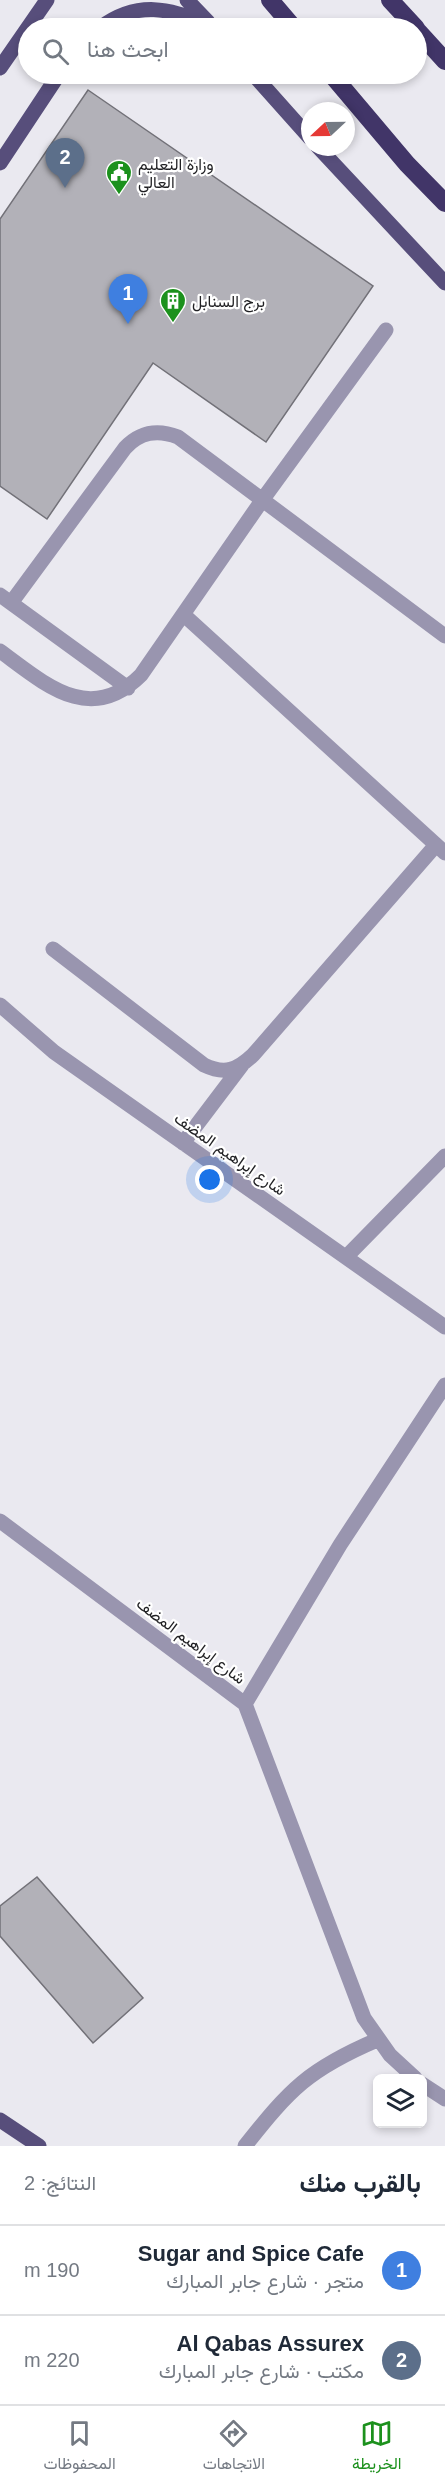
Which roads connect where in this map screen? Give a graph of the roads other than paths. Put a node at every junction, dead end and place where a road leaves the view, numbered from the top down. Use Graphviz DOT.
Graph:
graph roads {
  1 [pos="47,0"];
  2 [pos="188,0"];
  3 [pos="270,0"];
  4 [pos="390,0"];
  5 [pos="35,18"];
  6 [pos="114,18"];
  7 [pos="192,18"];
  8 [pos="204,18"];
  9 [pos="285,18"];
  10 [pos="406,18"];
  11 [pos="427,41"];
  12 [pos="18,42"];
  13 [pos="445,61"];
  14 [pos="0,68"];
  15 [pos="52,84"];
  16 [pos="262,84"];
  17 [pos="339,84"];
  18 [pos="301,128"];
  19 [pos="326,156"];
  20 [pos="0,163"];
  21 [pos="445,202"];
  22 [pos="445,283"];
  23 [pos="386,330"];
  24 [pos="263,499"];
  25 [pos="5,599"];
  26 [pos="184,615"];
  27 [pos="445,636"];
  28 [pos="0,651"];
  29 [pos="128,688"];
  30 [pos="440,849"];
  31 [pos="53,949"];
  32 [pos="0,1005"];
  33 [pos="242,1065"];
  34 [pos="183,1143"];
  35 [pos="445,1156"];
  36 [pos="346,1257"];
  37 [pos="445,1327"];
  38 [pos="445,1385"];
  39 [pos="0,1521"];
  40 [pos="245,1704"];
  41 [pos="377,2040"];
  42 [pos="410,2074"];
  43 [pos="427,2087"];
  44 [pos="445,2099"];
  45 [pos="0,2120"];
  46 [pos="39,2146"];
  47 [pos="245,2146"];
  1 -- 5 [label="main road"];
  2 -- 8 [label="main road"];
  3 -- 9 [label="highway"];
  4 -- 10 [label="highway"];
  6 -- 7 [label="main road"];
  11 -- 13 [label="highway"];
  12 -- 14 [label="main road"];
  15 -- 20 [label="main road"];
  16 -- 18 [label="main road"];
  17 -- 21 [label="highway"];
  19 -- 22 [label="main road"];
  23 -- 24 [label="street"];
  24 -- 25 [label="street"];
  24 -- 26 [label="street"];
  24 -- 27 [label="street"];
  25 -- 29 [label="street"];
  26 -- 29 [label="street"];
  26 -- 30 [label="street"];
  28 -- 29 [label="street"];
  30 -- 33 [label="street"];
  31 -- 33 [label="street"];
  32 -- 34 [label="street, شارع إبراهيم المضف"];
  33 -- 34 [label="street"];
  34 -- 36 [label="street, شارع إبراهيم المضف"];
  35 -- 36 [label="street"];
  36 -- 37 [label="street, شارع إبراهيم المضف"];
  38 -- 40 [label="street"];
  39 -- 40 [label="street, شارع إبراهيم المضف"];
  40 -- 41 [label="street"];
  41 -- 42 [label="street"];
  41 -- 47 [label="street"];
  43 -- 44 [label="street"];
  45 -- 46 [label="main road"];
}
